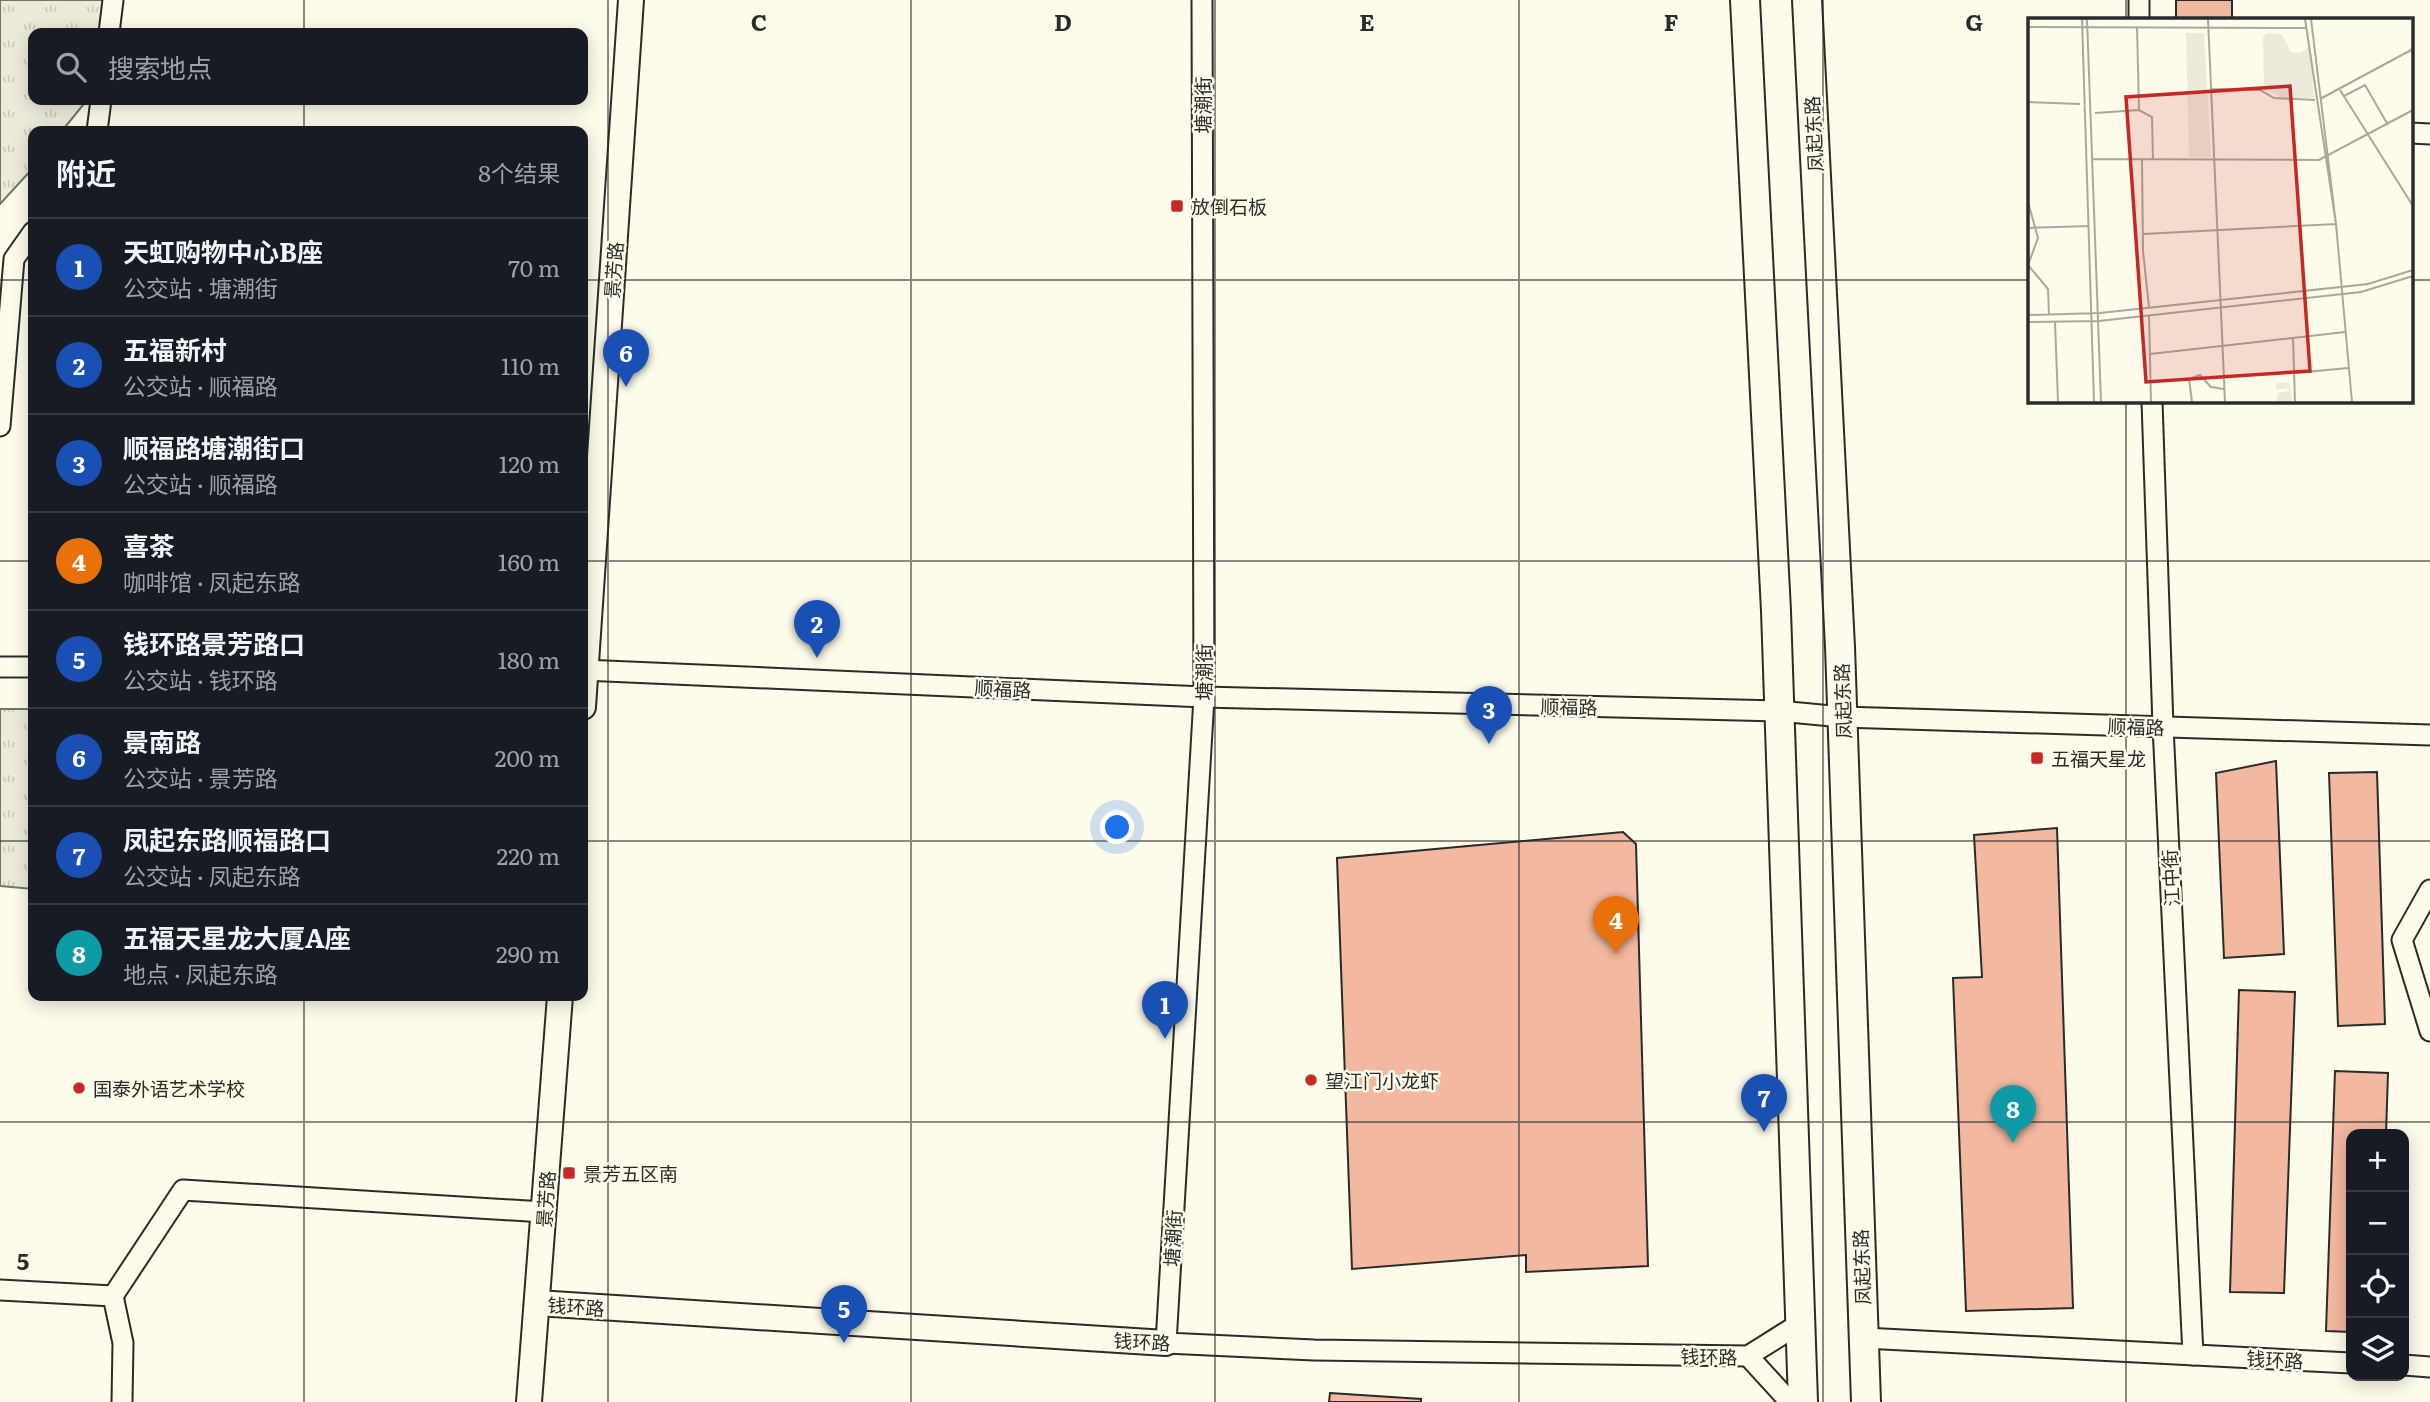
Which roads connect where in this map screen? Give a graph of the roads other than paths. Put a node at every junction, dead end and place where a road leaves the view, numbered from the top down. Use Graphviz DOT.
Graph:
graph roads {
  1 [pos="113,0"];
  2 [pos="631,0"];
  3 [pos="1202,0"];
  4 [pos="1745,0"];
  5 [pos="1807,0"];
  6 [pos="2138,0"];
  7 [pos="2139,18"];
  8 [pos="110,28"];
  9 [pos="100,105"];
  10 [pos="98,126"];
  11 [pos="2412,133"];
  12 [pos="2430,134"];
  13 [pos="28,239"];
  14 [pos="2152,402"];
  15 [pos="0,426"];
  16 [pos="588,613"];
  17 [pos="0,667"];
  18 [pos="28,667"];
  19 [pos="588,670"];
  20 [pos="1204,697"];
  21 [pos="1779,711"];
  22 [pos="1842,717"];
  23 [pos="2163,726"];
  24 [pos="2430,734"];
  25 [pos="2430,890"];
  26 [pos="561,1001"];
  27 [pos="2430,1031"];
  28 [pos="544,1212"];
  29 [pos="0,1290"];
  30 [pos="113,1296"];
  31 [pos="537,1303"];
  32 [pos="1799,1324"];
  33 [pos="1864,1338"];
  34 [pos="1166,1343"];
  35 [pos="2193,1355"];
  36 [pos="1748,1356"];
  37 [pos="2346,1363"];
  38 [pos="2409,1365"];
  39 [pos="2430,1367"];
  40 [pos="122,1402"];
  41 [pos="529,1402"];
  42 [pos="1790,1402"];
  43 [pos="1803,1402"];
  44 [pos="1867,1402"];
  1 -- 8 [label="street"];
  2 -- 16 [label="street, 景芳路"];
  3 -- 20 [label="street, 塘潮街"];
  4 -- 21 [label="main road"];
  5 -- 22 [label="main road, 凤起东路"];
  6 -- 7 [label="street"];
  9 -- 10 [label="street"];
  11 -- 12 [label="street"];
  13 -- 15 [label="street"];
  14 -- 23 [label="street, 江中街"];
  17 -- 18 [label="street"];
  19 -- 20 [label="street, 顺福路"];
  20 -- 21 [label="street, 顺福路"];
  20 -- 34 [label="street, 塘潮街"];
  21 -- 22 [label="street, 顺福路"];
  21 -- 32 [label="main road"];
  22 -- 23 [label="street, 顺福路"];
  22 -- 33 [label="main road, 凤起东路"];
  23 -- 24 [label="street, 顺福路"];
  23 -- 35 [label="street, 江中街"];
  25 -- 27 [label="street"];
  26 -- 28 [label="street, 景芳路"];
  28 -- 30 [label="street"];
  28 -- 31 [label="street, 景芳路"];
  29 -- 30 [label="street"];
  30 -- 40 [label="street"];
  31 -- 34 [label="street, 钱环路"];
  31 -- 41 [label="street, 景芳路"];
  32 -- 36 [label="street, 钱环路"];
  32 -- 43 [label="main road"];
  33 -- 35 [label="street, 钱环路"];
  33 -- 44 [label="main road, 凤起东路"];
  34 -- 36 [label="street, 钱环路"];
  35 -- 37 [label="street, 钱环路"];
  36 -- 42 [label="street, 钱环路"];
  38 -- 39 [label="street"];
}
